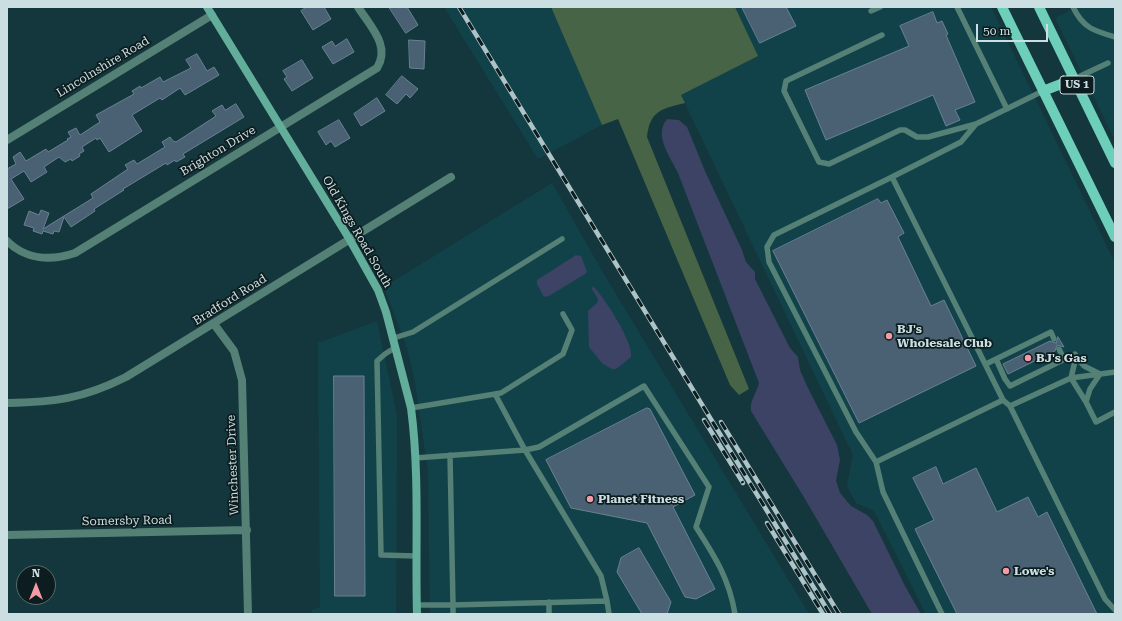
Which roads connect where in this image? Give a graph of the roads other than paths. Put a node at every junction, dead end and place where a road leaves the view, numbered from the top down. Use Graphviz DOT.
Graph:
graph roads {
  1 [pos="207,7"];
  2 [pos="358,7"];
  3 [pos="880,7"];
  4 [pos="957,7"];
  5 [pos="1002,7"];
  6 [pos="1039,7"];
  7 [pos="1073,7"];
  8 [pos="871,11"];
  9 [pos="212,15"];
  10 [pos="882,35"];
  11 [pos="1115,37"];
  12 [pos="1108,62"];
  13 [pos="1074,79"];
  14 [pos="1043,91"];
  15 [pos="1006,109"];
  16 [pos="976,124"];
  17 [pos="281,127"];
  18 [pos="7,140"];
  19 [pos="1115,163"];
  20 [pos="451,177"];
  21 [pos="892,177"];
  22 [pos="1115,237"];
  23 [pos="562,239"];
  24 [pos="350,240"];
  25 [pos="7,241"];
  26 [pos="563,314"];
  27 [pos="214,324"];
  28 [pos="394,338"];
  29 [pos="1054,339"];
  30 [pos="396,347"];
  31 [pos="1059,349"];
  32 [pos="1074,354"];
  33 [pos="996,359"];
  34 [pos="1064,360"];
  35 [pos="986,364"];
  36 [pos="1115,372"];
  37 [pos="1100,374"];
  38 [pos="1072,378"];
  39 [pos="495,394"];
  40 [pos="1003,400"];
  41 [pos="1086,402"];
  42 [pos="7,403"];
  43 [pos="1010,406"];
  44 [pos="411,408"];
  45 [pos="1115,412"];
  46 [pos="524,450"];
  47 [pos="450,455"];
  48 [pos="415,458"];
  49 [pos="876,462"];
  50 [pos="247,530"];
  51 [pos="7,535"];
  52 [pos="416,556"];
  53 [pos="549,602"];
  54 [pos="607,602"];
  55 [pos="417,605"];
  56 [pos="453,605"];
  57 [pos="1115,610"];
  58 [pos="248,614"];
  59 [pos="417,614"];
  60 [pos="453,614"];
  61 [pos="549,614"];
  62 [pos="609,614"];
  63 [pos="735,614"];
  64 [pos="942,614"];
  1 -- 9 [label="street, Old Kings Road South"];
  2 -- 17 [label="street, Brighton Drive"];
  3 -- 8 [label="lane"];
  4 -- 15 [label="lane"];
  5 -- 14 [label="main road, US 1"];
  6 -- 13 [label="main road, US 1"];
  7 -- 11 [label="lane"];
  9 -- 17 [label="street, Old Kings Road South"];
  9 -- 18 [label="street, Lincolnshire Road"];
  10 -- 16 [label="lane"];
  12 -- 13 [label="lane"];
  13 -- 14 [label="main road"];
  13 -- 19 [label="main road, US 1"];
  14 -- 15 [label="lane"];
  14 -- 22 [label="main road, US 1"];
  15 -- 16 [label="lane"];
  16 -- 21 [label="lane"];
  17 -- 24 [label="street, Old Kings Road South"];
  17 -- 25 [label="street, Brighton Drive"];
  20 -- 24 [label="street, Bradford Road"];
  21 -- 35 [label="lane"];
  21 -- 49 [label="lane"];
  23 -- 28 [label="lane"];
  24 -- 27 [label="street, Bradford Road"];
  24 -- 28 [label="street, Old Kings Road South"];
  26 -- 39 [label="lane"];
  27 -- 42 [label="street, Bradford Road"];
  27 -- 50 [label="street, Winchester Drive"];
  28 -- 30 [label="street, Old Kings Road South"];
  29 -- 33 [label="lane"];
  30 -- 44 [label="street, Old Kings Road South"];
  30 -- 52 [label="lane"];
  31 -- 34 [label="lane"];
  32 -- 34 [label="lane"];
  33 -- 34 [label="lane"];
  33 -- 35 [label="lane"];
  35 -- 40 [label="lane"];
  36 -- 37 [label="lane"];
  37 -- 38 [label="lane"];
  37 -- 38 [label="lane"];
  37 -- 41 [label="lane"];
  38 -- 41 [label="lane"];
  38 -- 43 [label="lane"];
  39 -- 44 [label="lane"];
  39 -- 46 [label="lane"];
  40 -- 43 [label="lane"];
  40 -- 49 [label="lane"];
  41 -- 45 [label="lane"];
  43 -- 57 [label="lane"];
  44 -- 48 [label="street, Old Kings Road South"];
  46 -- 47 [label="lane"];
  46 -- 54 [label="lane"];
  46 -- 63 [label="lane"];
  47 -- 48 [label="lane"];
  47 -- 56 [label="lane"];
  48 -- 52 [label="street, Old Kings Road South"];
  49 -- 64 [label="lane"];
  50 -- 51 [label="street, Somersby Road"];
  50 -- 58 [label="street, Winchester Drive"];
  52 -- 55 [label="street, Old Kings Road South"];
  53 -- 54 [label="lane"];
  53 -- 56 [label="lane"];
  53 -- 61 [label="lane"];
  54 -- 62 [label="lane"];
  55 -- 56 [label="lane"];
  55 -- 59 [label="street, Old Kings Road South"];
  56 -- 60 [label="lane"];
}
